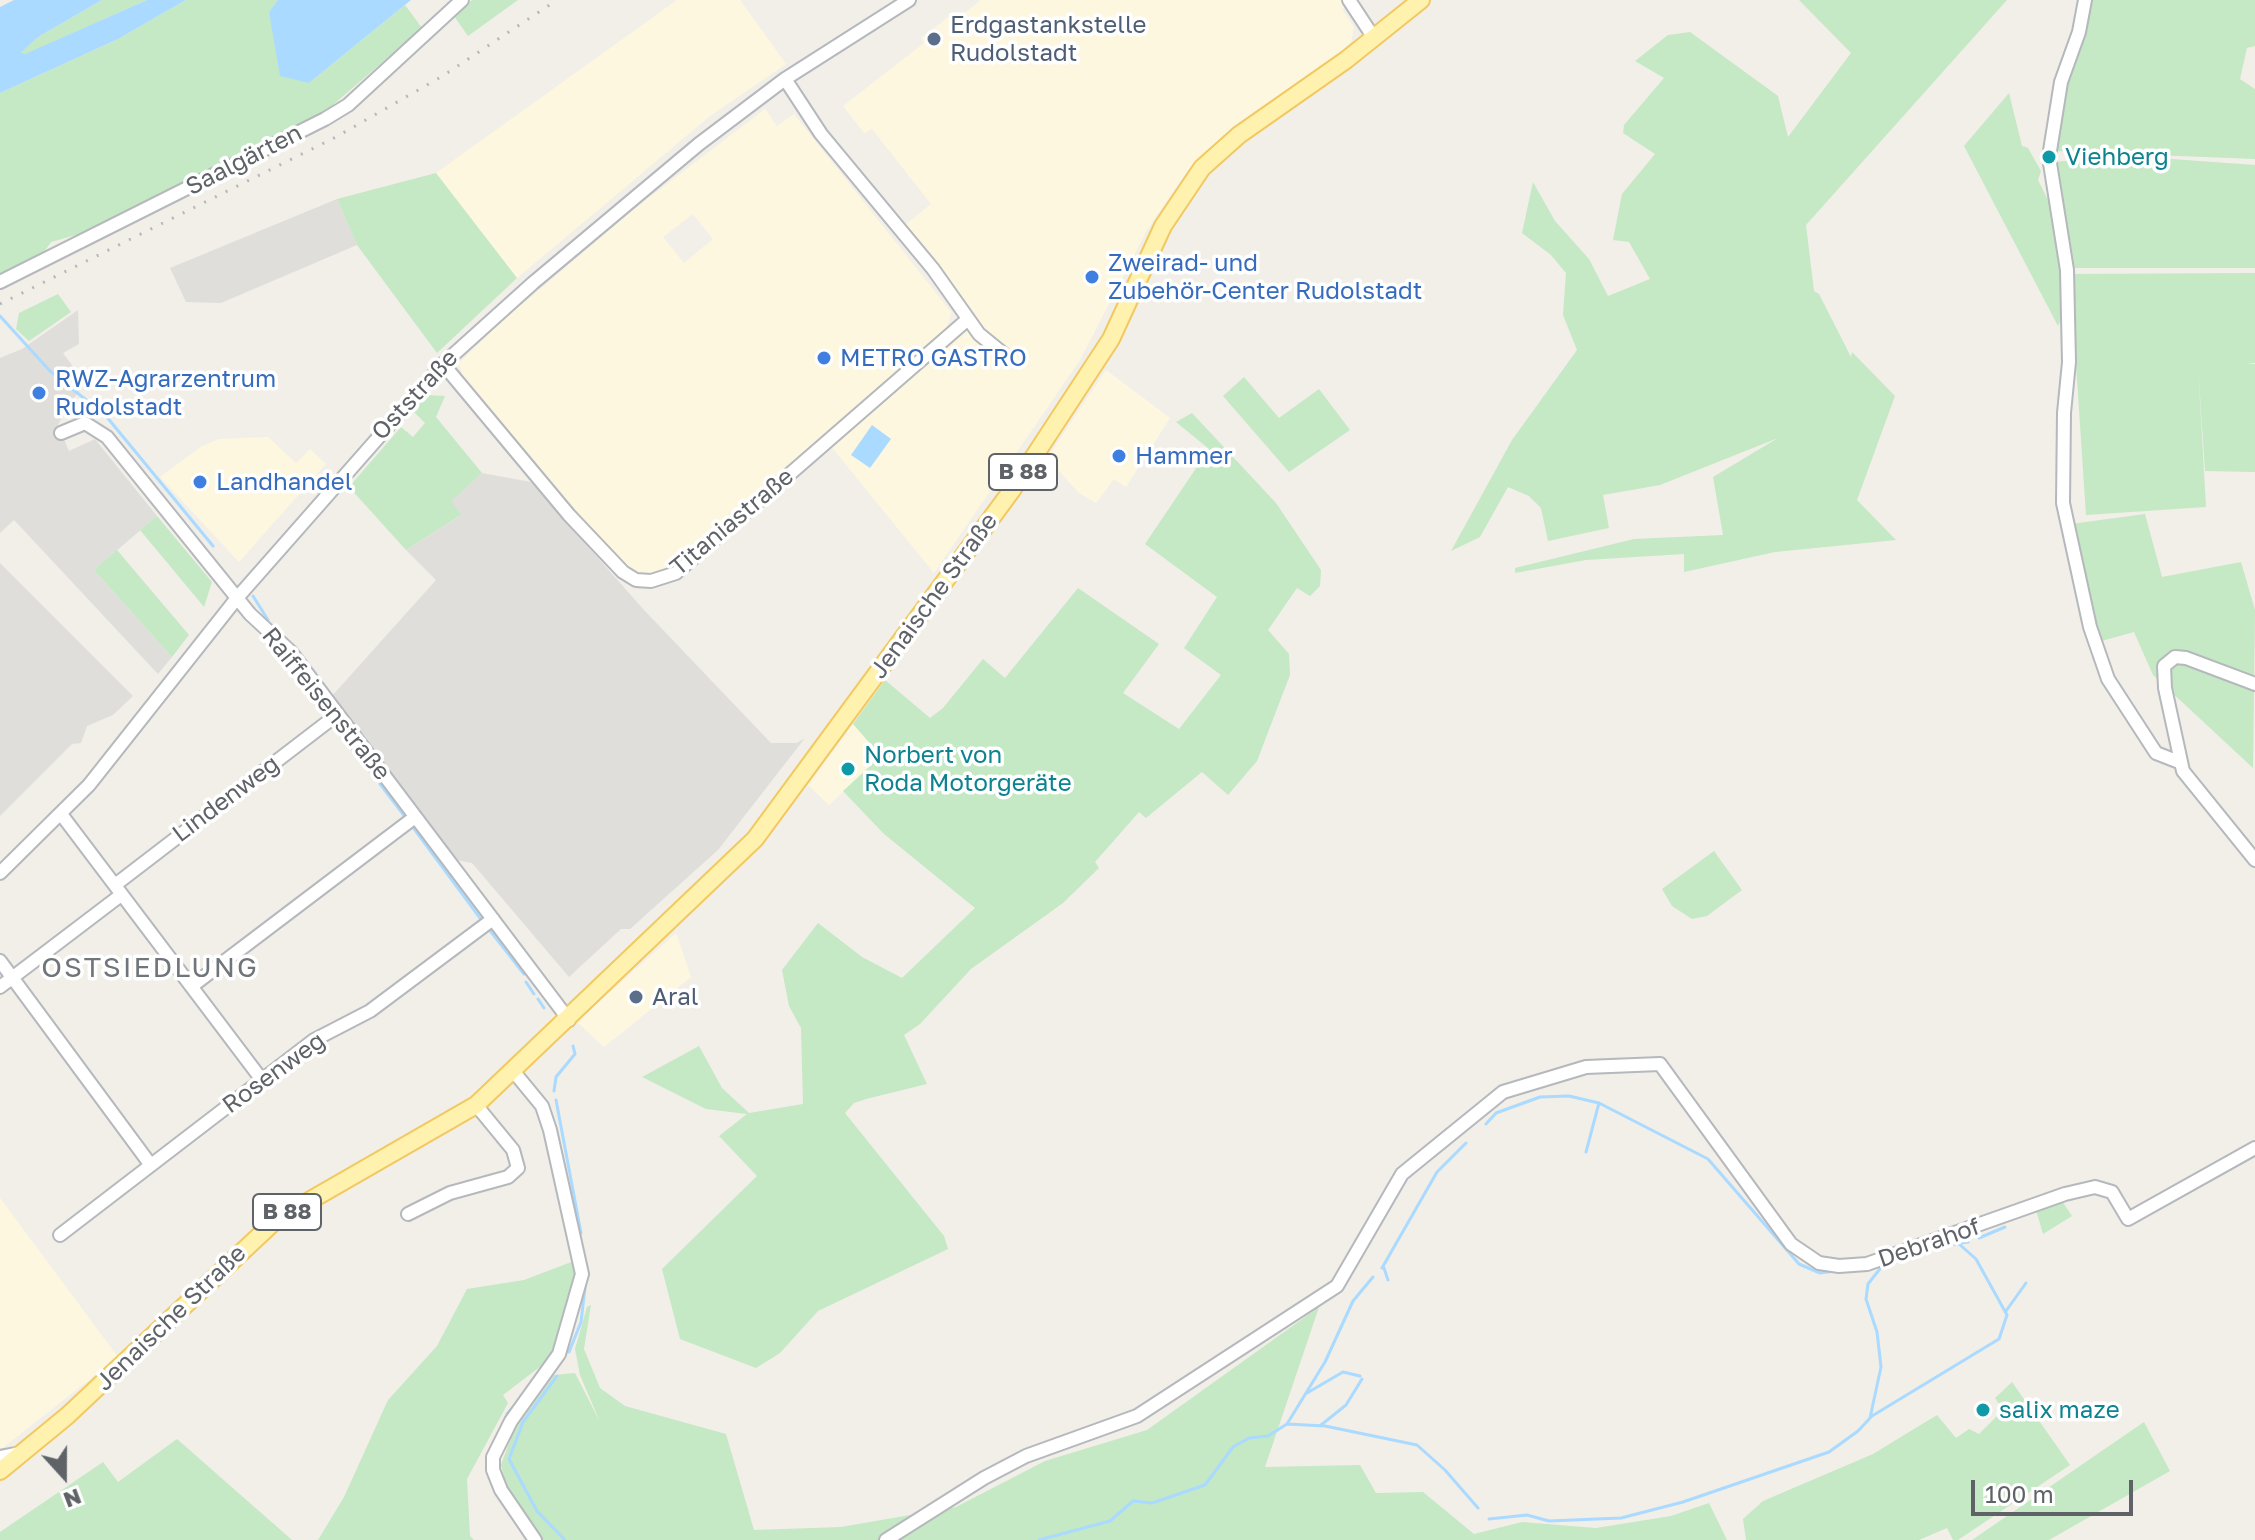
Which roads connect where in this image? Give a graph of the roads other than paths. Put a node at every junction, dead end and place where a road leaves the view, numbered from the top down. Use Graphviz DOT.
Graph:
graph roads {
  1 [pos="462,0"];
  2 [pos="909,0"];
  3 [pos="1349,0"];
  4 [pos="1421,0"];
  5 [pos="2085,0"];
  6 [pos="1374,38"];
  7 [pos="785,79"];
  8 [pos="0,282"];
  9 [pos="968,319"];
  10 [pos="1006,356"];
  11 [pos="443,364"];
  12 [pos="61,433"];
  13 [pos="237,598"];
  14 [pos="2255,684"];
  15 [pos="338,714"];
  16 [pos="2179,762"];
  17 [pos="61,814"];
  18 [pos="415,817"];
  19 [pos="2255,860"];
  20 [pos="0,873"];
  21 [pos="118,890"];
  22 [pos="493,919"];
  23 [pos="0,961"];
  24 [pos="12,976"];
  25 [pos="192,986"];
  26 [pos="0,987"];
  27 [pos="569,1020"];
  28 [pos="514,1072"];
  29 [pos="262,1080"];
  30 [pos="476,1105"];
  31 [pos="2255,1148"];
  32 [pos="150,1164"];
  33 [pos="408,1214"];
  34 [pos="60,1235"];
  35 [pos="24,1453"];
  36 [pos="0,1457"];
  37 [pos="0,1471"];
  38 [pos="535,1540"];
  39 [pos="886,1540"];
  1 -- 8 [label="street, Saalgärten"];
  2 -- 7 [label="street, Oststraße"];
  3 -- 6 [label="street"];
  4 -- 6 [label="main road, Jenaische Straße / B 88"];
  5 -- 16 [label="street"];
  6 -- 27 [label="main road, Jenaische Straße / B 88"];
  7 -- 9 [label="street"];
  7 -- 11 [label="street, Oststraße"];
  9 -- 10 [label="street"];
  9 -- 11 [label="street, Titaniastraße"];
  11 -- 13 [label="street, Oststraße"];
  12 -- 13 [label="street, Raiffeisenstraße"];
  13 -- 15 [label="street, Raiffeisenstraße"];
  13 -- 17 [label="street, Oststraße"];
  14 -- 16 [label="street"];
  15 -- 18 [label="street, Raiffeisenstraße"];
  15 -- 21 [label="street, Lindenweg"];
  16 -- 19 [label="street"];
  17 -- 20 [label="street, Oststraße"];
  17 -- 21 [label="street"];
  18 -- 22 [label="street, Raiffeisenstraße"];
  18 -- 25 [label="street"];
  21 -- 24 [label="street, Lindenweg"];
  21 -- 25 [label="street"];
  22 -- 27 [label="street, Raiffeisenstraße"];
  22 -- 29 [label="street, Rosenweg"];
  23 -- 24 [label="street"];
  24 -- 26 [label="street, Lindenweg"];
  24 -- 32 [label="street"];
  25 -- 29 [label="street"];
  27 -- 28 [label="main road, Jenaische Straße / B 88"];
  28 -- 30 [label="main road, Jenaische Straße / B 88"];
  28 -- 38 [label="street"];
  29 -- 32 [label="street, Rosenweg"];
  30 -- 33 [label="street"];
  30 -- 35 [label="main road, Jenaische Straße / B 88"];
  31 -- 39 [label="street, Debrahof"];
  32 -- 34 [label="street, Rosenweg"];
  35 -- 36 [label="street"];
  35 -- 37 [label="main road, Jenaische Straße / B 88"];
}
